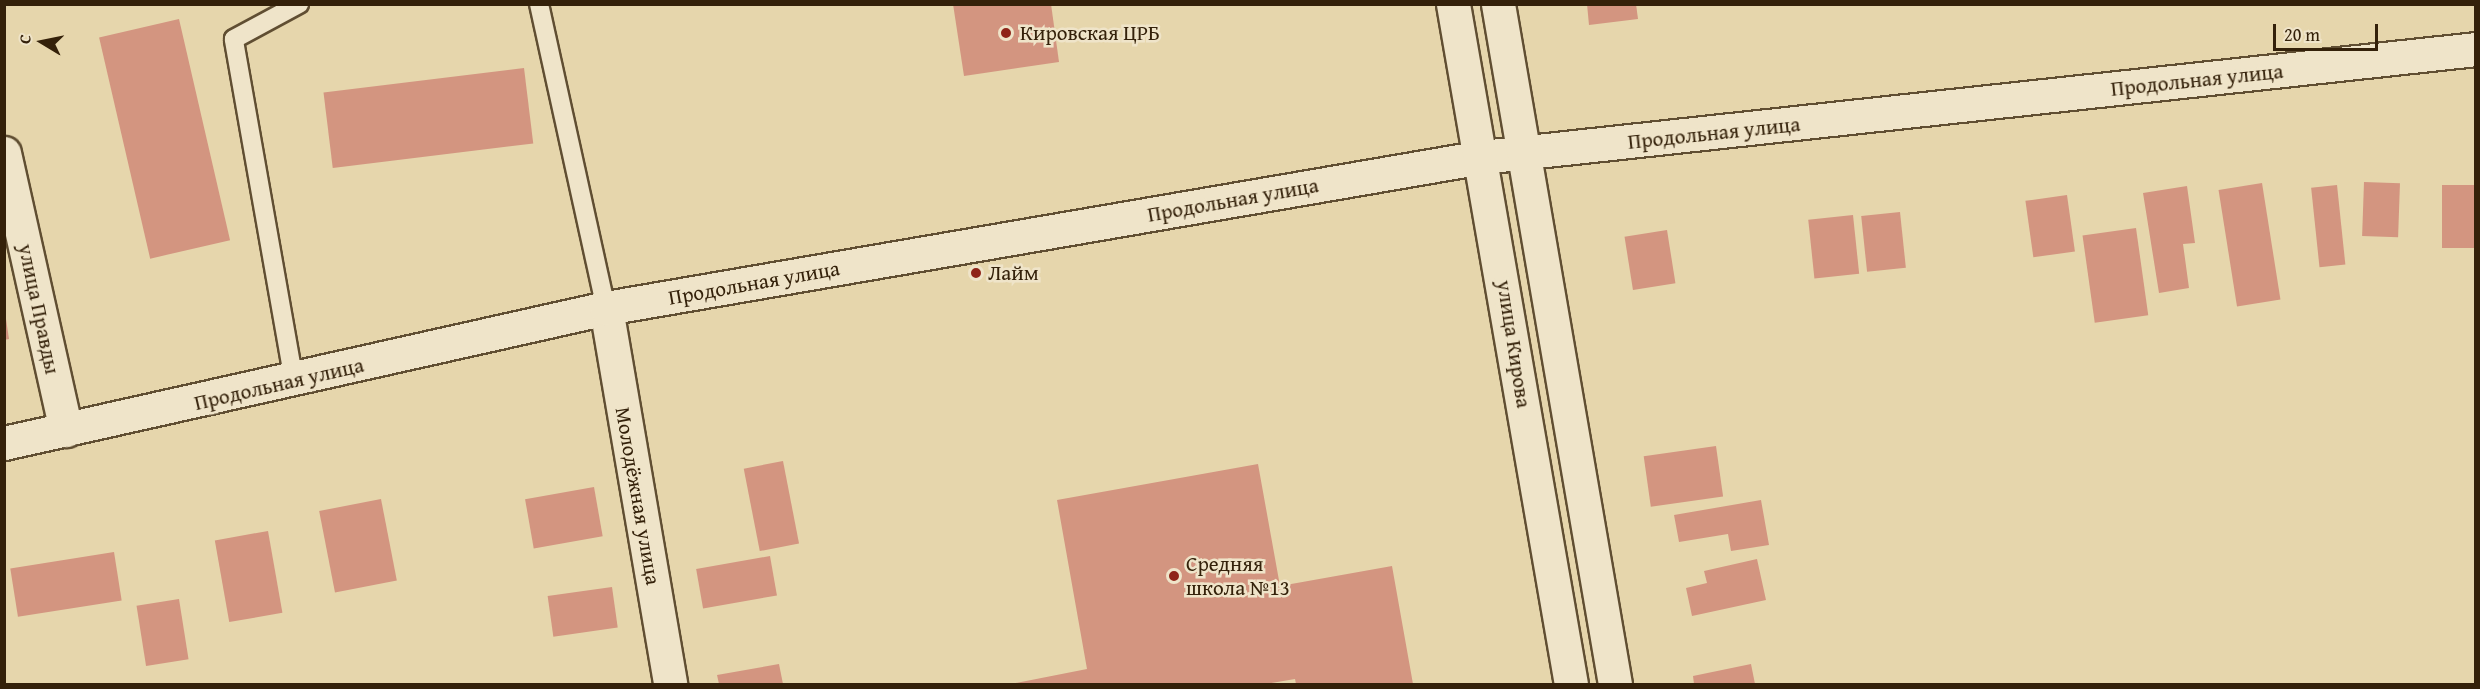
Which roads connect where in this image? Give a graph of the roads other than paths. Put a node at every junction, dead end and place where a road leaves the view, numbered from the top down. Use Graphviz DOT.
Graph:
graph roads {
  1 [pos="299,4"];
  2 [pos="539,4"];
  3 [pos="1453,4"];
  4 [pos="1498,4"];
  5 [pos="2475,49"];
  6 [pos="4,153"];
  7 [pos="1526,154"];
  8 [pos="1482,157"];
  9 [pos="606,308"];
  10 [pos="294,381"];
  11 [pos="66,430"];
  12 [pos="4,443"];
  13 [pos="670,684"];
  14 [pos="1571,684"];
  15 [pos="1615,684"];
  1 -- 10 [label="lane"];
  2 -- 9 [label="lane"];
  3 -- 8 [label="street, улица Кирова"];
  4 -- 7 [label="street, улица Кирова"];
  5 -- 7 [label="street, Продольная улица"];
  6 -- 11 [label="street, улица Правды"];
  7 -- 8 [label="street, Продольная улица"];
  7 -- 15 [label="street, улица Кирова"];
  8 -- 9 [label="street, Продольная улица"];
  8 -- 14 [label="street, улица Кирова"];
  9 -- 10 [label="street, Продольная улица"];
  9 -- 13 [label="street, Молодёжная улица"];
  10 -- 11 [label="street, Продольная улица"];
  11 -- 12 [label="street, Продольная улица"];
}
